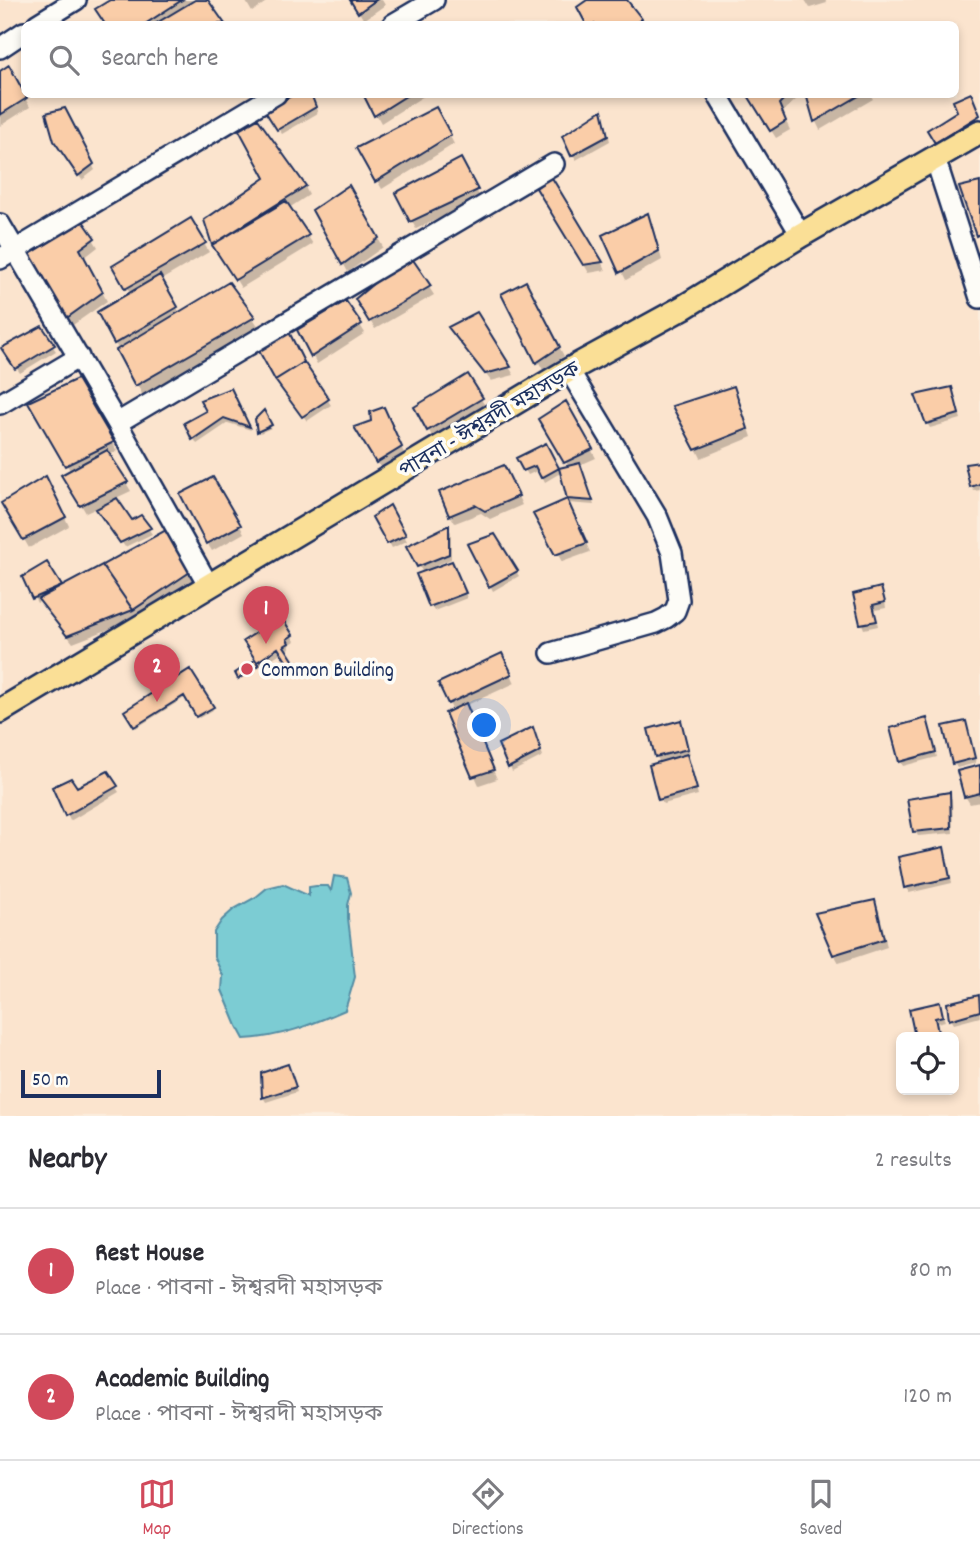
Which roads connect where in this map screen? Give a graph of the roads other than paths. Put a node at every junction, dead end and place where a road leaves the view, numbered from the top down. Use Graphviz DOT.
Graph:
graph roads {
  1 [pos="76,0"];
  2 [pos="434,0"];
  3 [pos="42,21"];
  4 [pos="398,21"];
  5 [pos="21,34"];
  6 [pos="0,48"];
  7 [pos="269,98"];
  8 [pos="719,98"];
  9 [pos="980,132"];
  10 [pos="935,158"];
  11 [pos="554,164"];
  12 [pos="0,224"];
  13 [pos="801,235"];
  14 [pos="8,255"];
  15 [pos="980,298"];
  16 [pos="79,357"];
  17 [pos="569,370"];
  18 [pos="0,404"];
  19 [pos="117,423"];
  20 [pos="209,586"];
  21 [pos="551,653"];
  22 [pos="0,711"];
  1 -- 3 [label="street"];
  2 -- 4 [label="street"];
  5 -- 6 [label="street"];
  7 -- 14 [label="street"];
  8 -- 13 [label="street"];
  9 -- 10 [label="main road, পাবনা - ঈশ্বরদী মহাসড়ক"];
  10 -- 13 [label="main road, পাবনা - ঈশ্বরদী মহাসড়ক"];
  10 -- 15 [label="street"];
  11 -- 19 [label="street"];
  12 -- 14 [label="street"];
  13 -- 17 [label="main road, পাবনা - ঈশ্বরদী মহাসড়ক"];
  14 -- 16 [label="street"];
  16 -- 18 [label="street"];
  16 -- 19 [label="street"];
  17 -- 20 [label="main road, পাবনা - ঈশ্বরদী মহাসড়ক"];
  17 -- 21 [label="street"];
  19 -- 20 [label="street"];
  20 -- 22 [label="main road, পাবনা - ঈশ্বরদী মহাসড়ক"];
}
